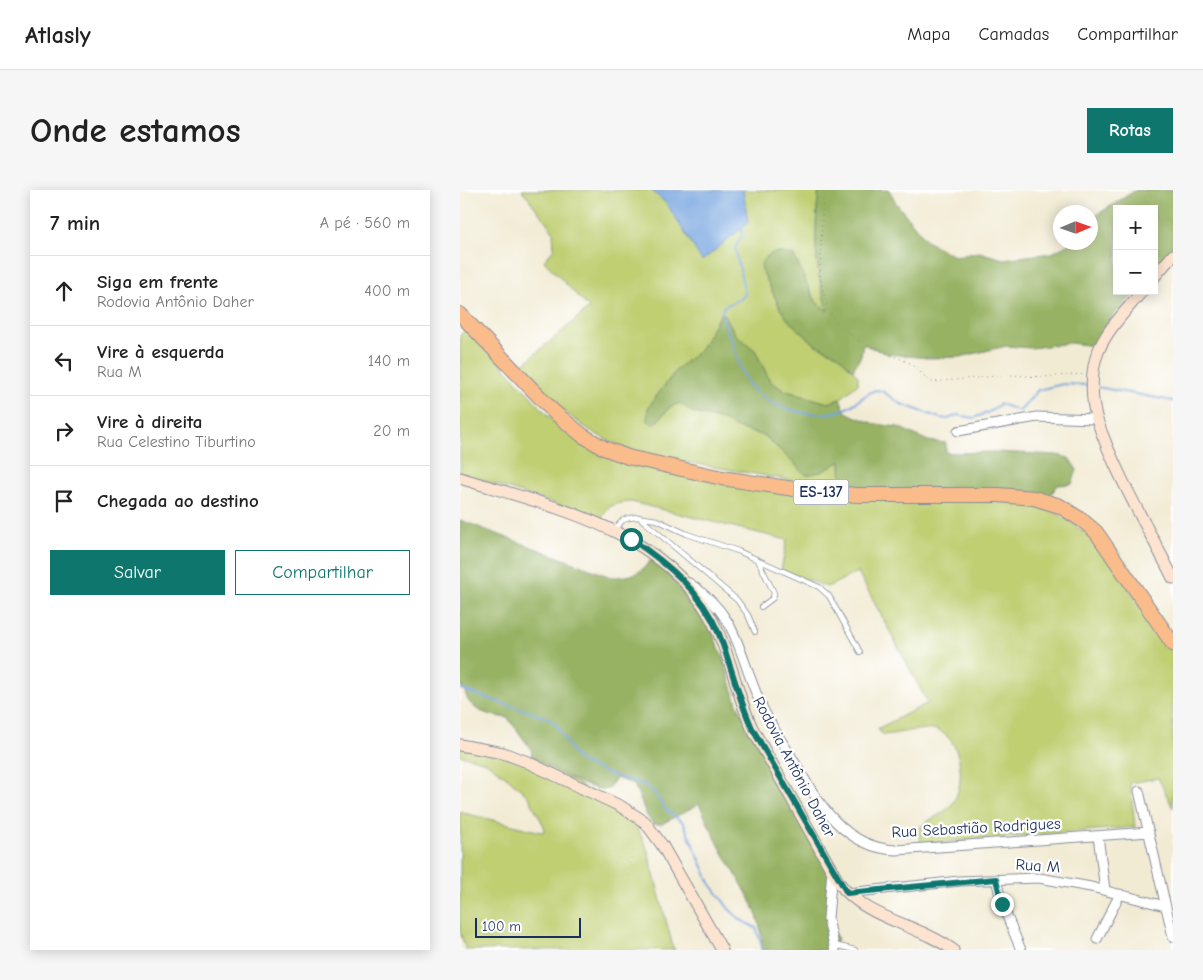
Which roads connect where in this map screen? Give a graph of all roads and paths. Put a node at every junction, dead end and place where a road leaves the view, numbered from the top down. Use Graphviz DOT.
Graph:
graph roads {
  1 [pos="823,190"];
  2 [pos="1173,255"];
  3 [pos="1158,272"];
  4 [pos="1139,295"];
  5 [pos="460,314"];
  6 [pos="1093,381"];
  7 [pos="1096,418"];
  8 [pos="958,431"];
  9 [pos="460,478"];
  10 [pos="637,517"];
  11 [pos="614,530"];
  12 [pos="758,560"];
  13 [pos="1173,578"];
  14 [pos="682,579"];
  15 [pos="761,607"];
  16 [pos="755,632"];
  17 [pos="1173,644"];
  18 [pos="860,652"];
  19 [pos="460,745"];
  20 [pos="1139,791"];
  21 [pos="1149,832"];
  22 [pos="1098,836"];
  23 [pos="832,870"];
  24 [pos="996,879"];
  25 [pos="1105,890"];
  26 [pos="847,893"];
  27 [pos="1120,894"];
  28 [pos="1166,906"];
  29 [pos="1173,933"];
  30 [pos="1097,939"];
  31 [pos="834,947"];
  32 [pos="722,950"];
  33 [pos="854,950"];
  34 [pos="953,950"];
  35 [pos="1021,950"];
  1 -- 6 [label="path"];
  2 -- 3 [label="main road"];
  4 -- 6 [label="main road"];
  5 -- 17 [label="main road, ES-137"];
  6 -- 7 [label="main road"];
  7 -- 8 [label="street"];
  7 -- 13 [label="main road"];
  9 -- 11 [label="main road, Rodovia Antônio Daher"];
  10 -- 11 [label="lane"];
  10 -- 12 [label="lane"];
  10 -- 16 [label="lane"];
  11 -- 14 [label="main road, Rodovia Antônio Daher"];
  12 -- 15 [label="lane"];
  12 -- 18 [label="lane"];
  14 -- 22 [label="street, Rua Sebastião Rodrigues"];
  14 -- 23 [label="main road, Rodovia Antônio Daher"];
  19 -- 32 [label="main road"];
  20 -- 21 [label="street"];
  21 -- 22 [label="street, Rua Sebastião Rodrigues"];
  21 -- 28 [label="street"];
  22 -- 25 [label="street"];
  23 -- 26 [label="main road, Rodovia Antônio Daher"];
  23 -- 31 [label="street"];
  24 -- 25 [label="street, Rua M"];
  24 -- 26 [label="street, Rua M"];
  24 -- 35 [label="street"];
  25 -- 27 [label="street, Rua M"];
  26 -- 34 [label="main road, Rodovia Antônio Daher"];
  27 -- 28 [label="street, Rua M"];
  27 -- 30 [label="street"];
  28 -- 29 [label="street"];
  31 -- 33 [label="lane"];
}
